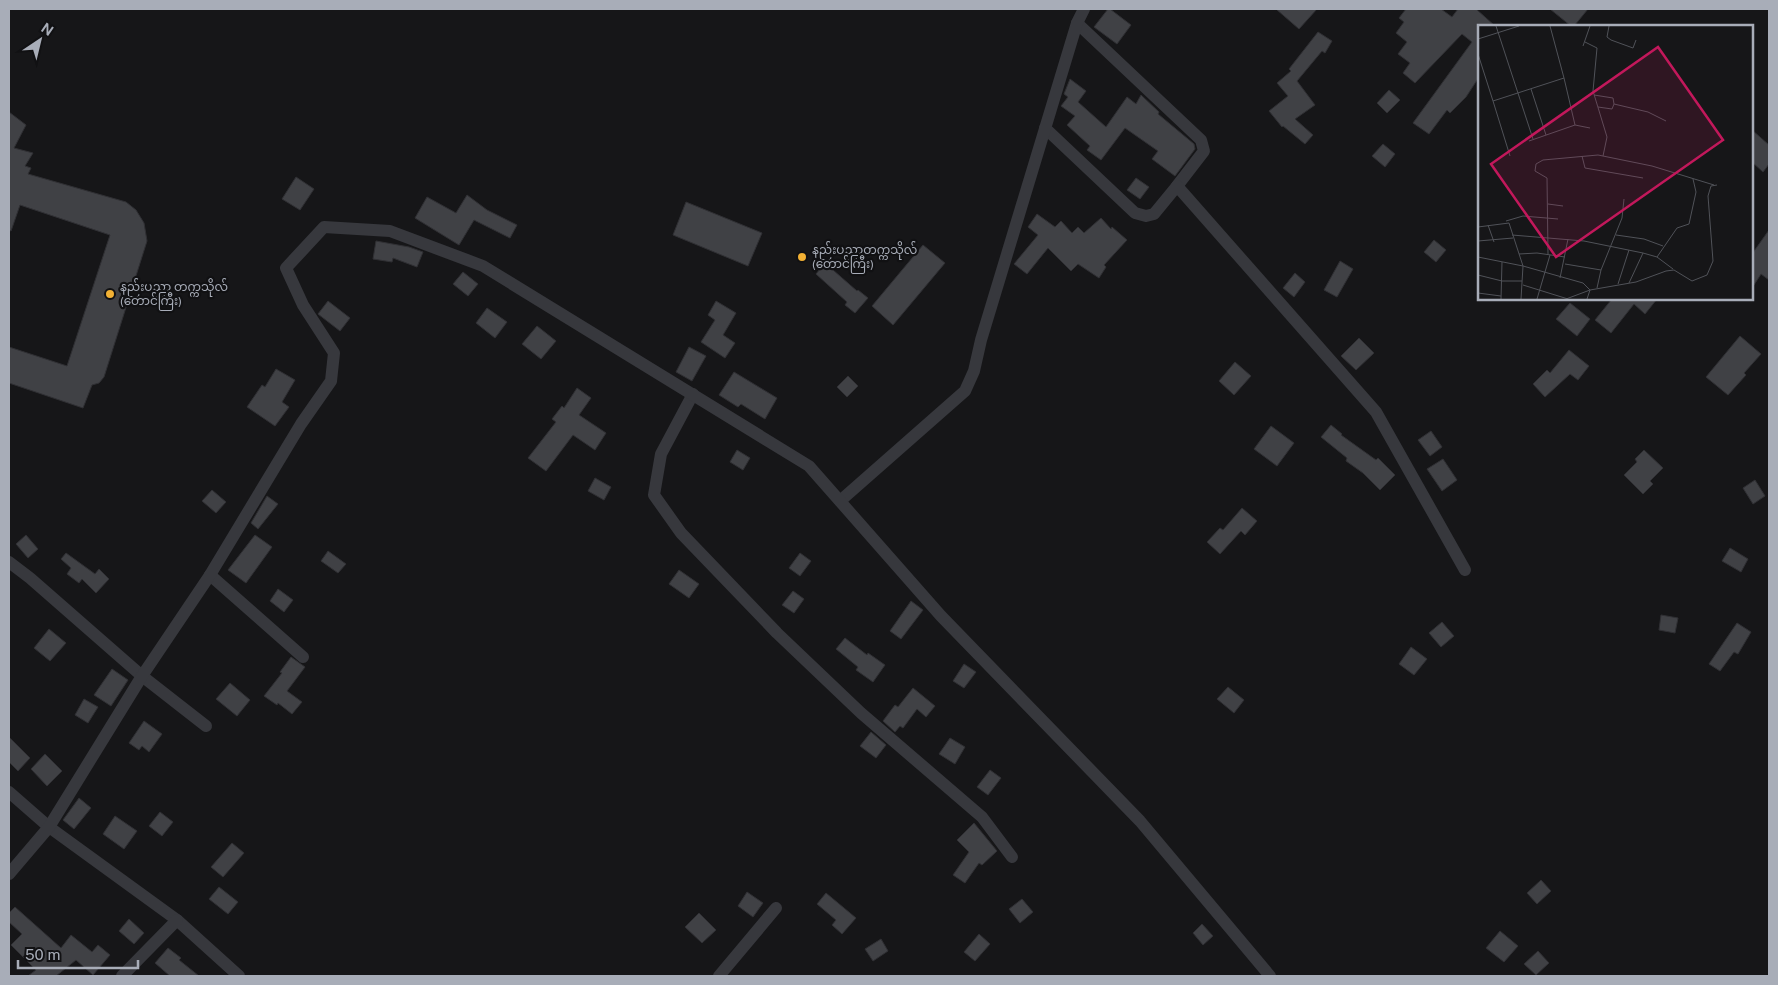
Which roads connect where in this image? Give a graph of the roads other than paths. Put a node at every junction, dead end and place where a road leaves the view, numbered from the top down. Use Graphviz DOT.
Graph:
graph roads {
  1 [pos="1084,9"];
  2 [pos="1077,22"];
  3 [pos="1045,128"];
  4 [pos="1177,186"];
  5 [pos="693,394"];
  6 [pos="840,501"];
  7 [pos="9,562"];
  8 [pos="1465,570"];
  9 [pos="210,575"];
  10 [pos="303,657"];
  11 [pos="142,676"];
  12 [pos="206,726"];
  13 [pos="9,792"];
  14 [pos="49,827"];
  15 [pos="1012,857"];
  16 [pos="9,874"];
  17 [pos="776,908"];
  18 [pos="177,920"];
  19 [pos="122,976"];
  20 [pos="240,976"];
  21 [pos="719,976"];
  22 [pos="1270,976"];
  1 -- 2 [label="street"];
  2 -- 3 [label="street"];
  2 -- 4 [label="street"];
  3 -- 4 [label="street"];
  3 -- 6 [label="street"];
  4 -- 8 [label="street"];
  5 -- 6 [label="street"];
  5 -- 9 [label="street"];
  5 -- 15 [label="street"];
  6 -- 22 [label="street"];
  7 -- 11 [label="street"];
  9 -- 10 [label="street"];
  9 -- 11 [label="street"];
  11 -- 12 [label="street"];
  11 -- 14 [label="street"];
  13 -- 14 [label="street"];
  14 -- 16 [label="street"];
  14 -- 18 [label="street"];
  17 -- 21 [label="street"];
  18 -- 19 [label="street"];
  18 -- 20 [label="street"];
}
